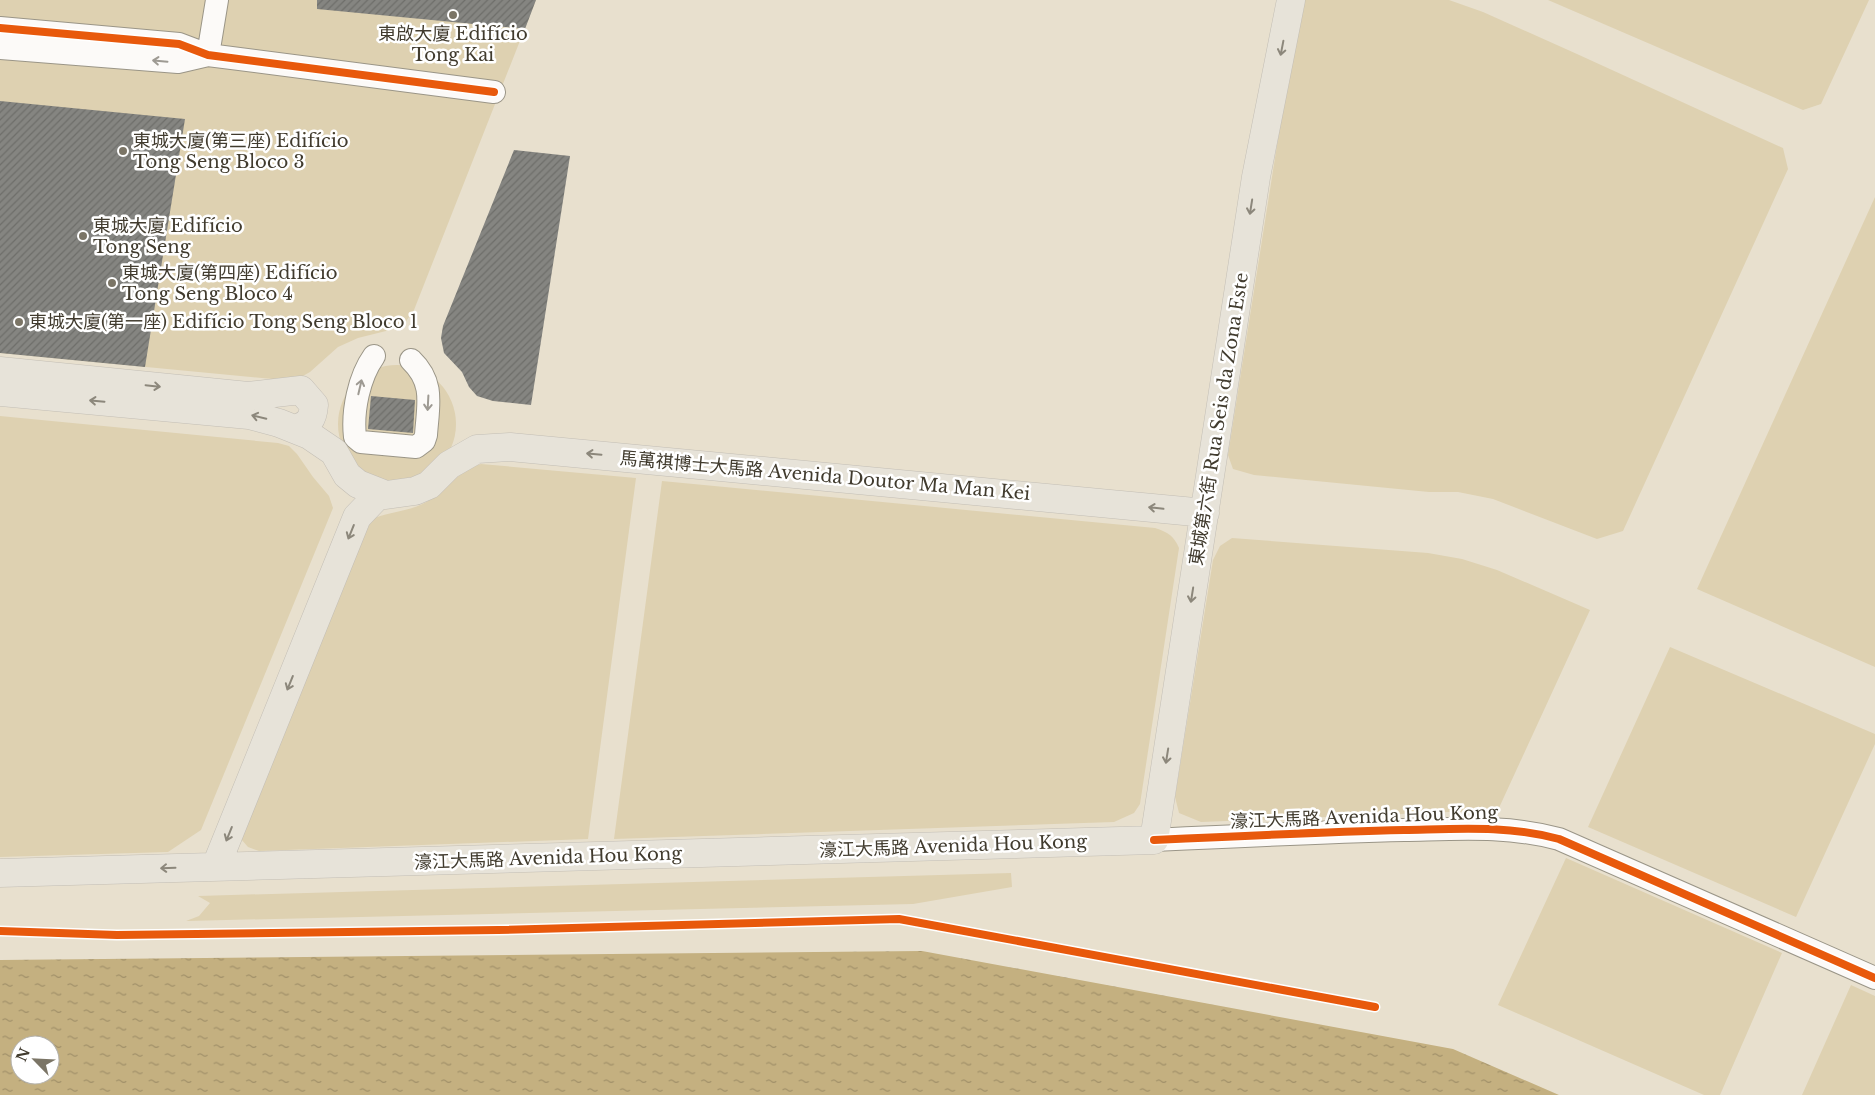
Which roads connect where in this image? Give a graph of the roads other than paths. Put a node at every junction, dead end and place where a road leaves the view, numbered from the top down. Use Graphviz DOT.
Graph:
graph roads {
  1 [pos="217,0"];
  2 [pos="1291,0"];
  3 [pos="0,28"];
  4 [pos="0,48"];
  5 [pos="208,55"];
  6 [pos="494,92"];
  7 [pos="374,356"];
  8 [pos="411,360"];
  9 [pos="0,371"];
  10 [pos="0,392"];
  11 [pos="296,429"];
  12 [pos="379,494"];
  13 [pos="1205,513"];
  14 [pos="1154,840"];
  15 [pos="216,866"];
  16 [pos="0,873"];
  17 [pos="1875,978"];
  1 -- 5 [label="street"];
  2 -- 13 [label="main road, 東城第六街 Rua Seis da Zona Este, one-way"];
  3 -- 5 [label="street"];
  5 -- 4 [label="street, one-way"];
  5 -- 6 [label="street"];
  8 -- 7 [label="street, one-way"];
  9 -- 11 [label="main road, one-way"];
  11 -- 10 [label="main road, one-way"];
  11 -- 12 [label="main road"];
  13 -- 12 [label="main road, 馬萬祺博士大馬路 Avenida Doutor Ma Man Kei, one-way"];
  12 -- 15 [label="main road, one-way"];
  13 -- 14 [label="main road, 東城第六街 Rua Seis da Zona Este, one-way"];
  14 -- 15 [label="main road, 濠江大馬路 Avenida Hou Kong"];
  14 -- 17 [label="street, 濠江大馬路 Avenida Hou Kong"];
  15 -- 16 [label="main road, 濠江大馬路 Avenida Hou Kong, one-way"];
}
